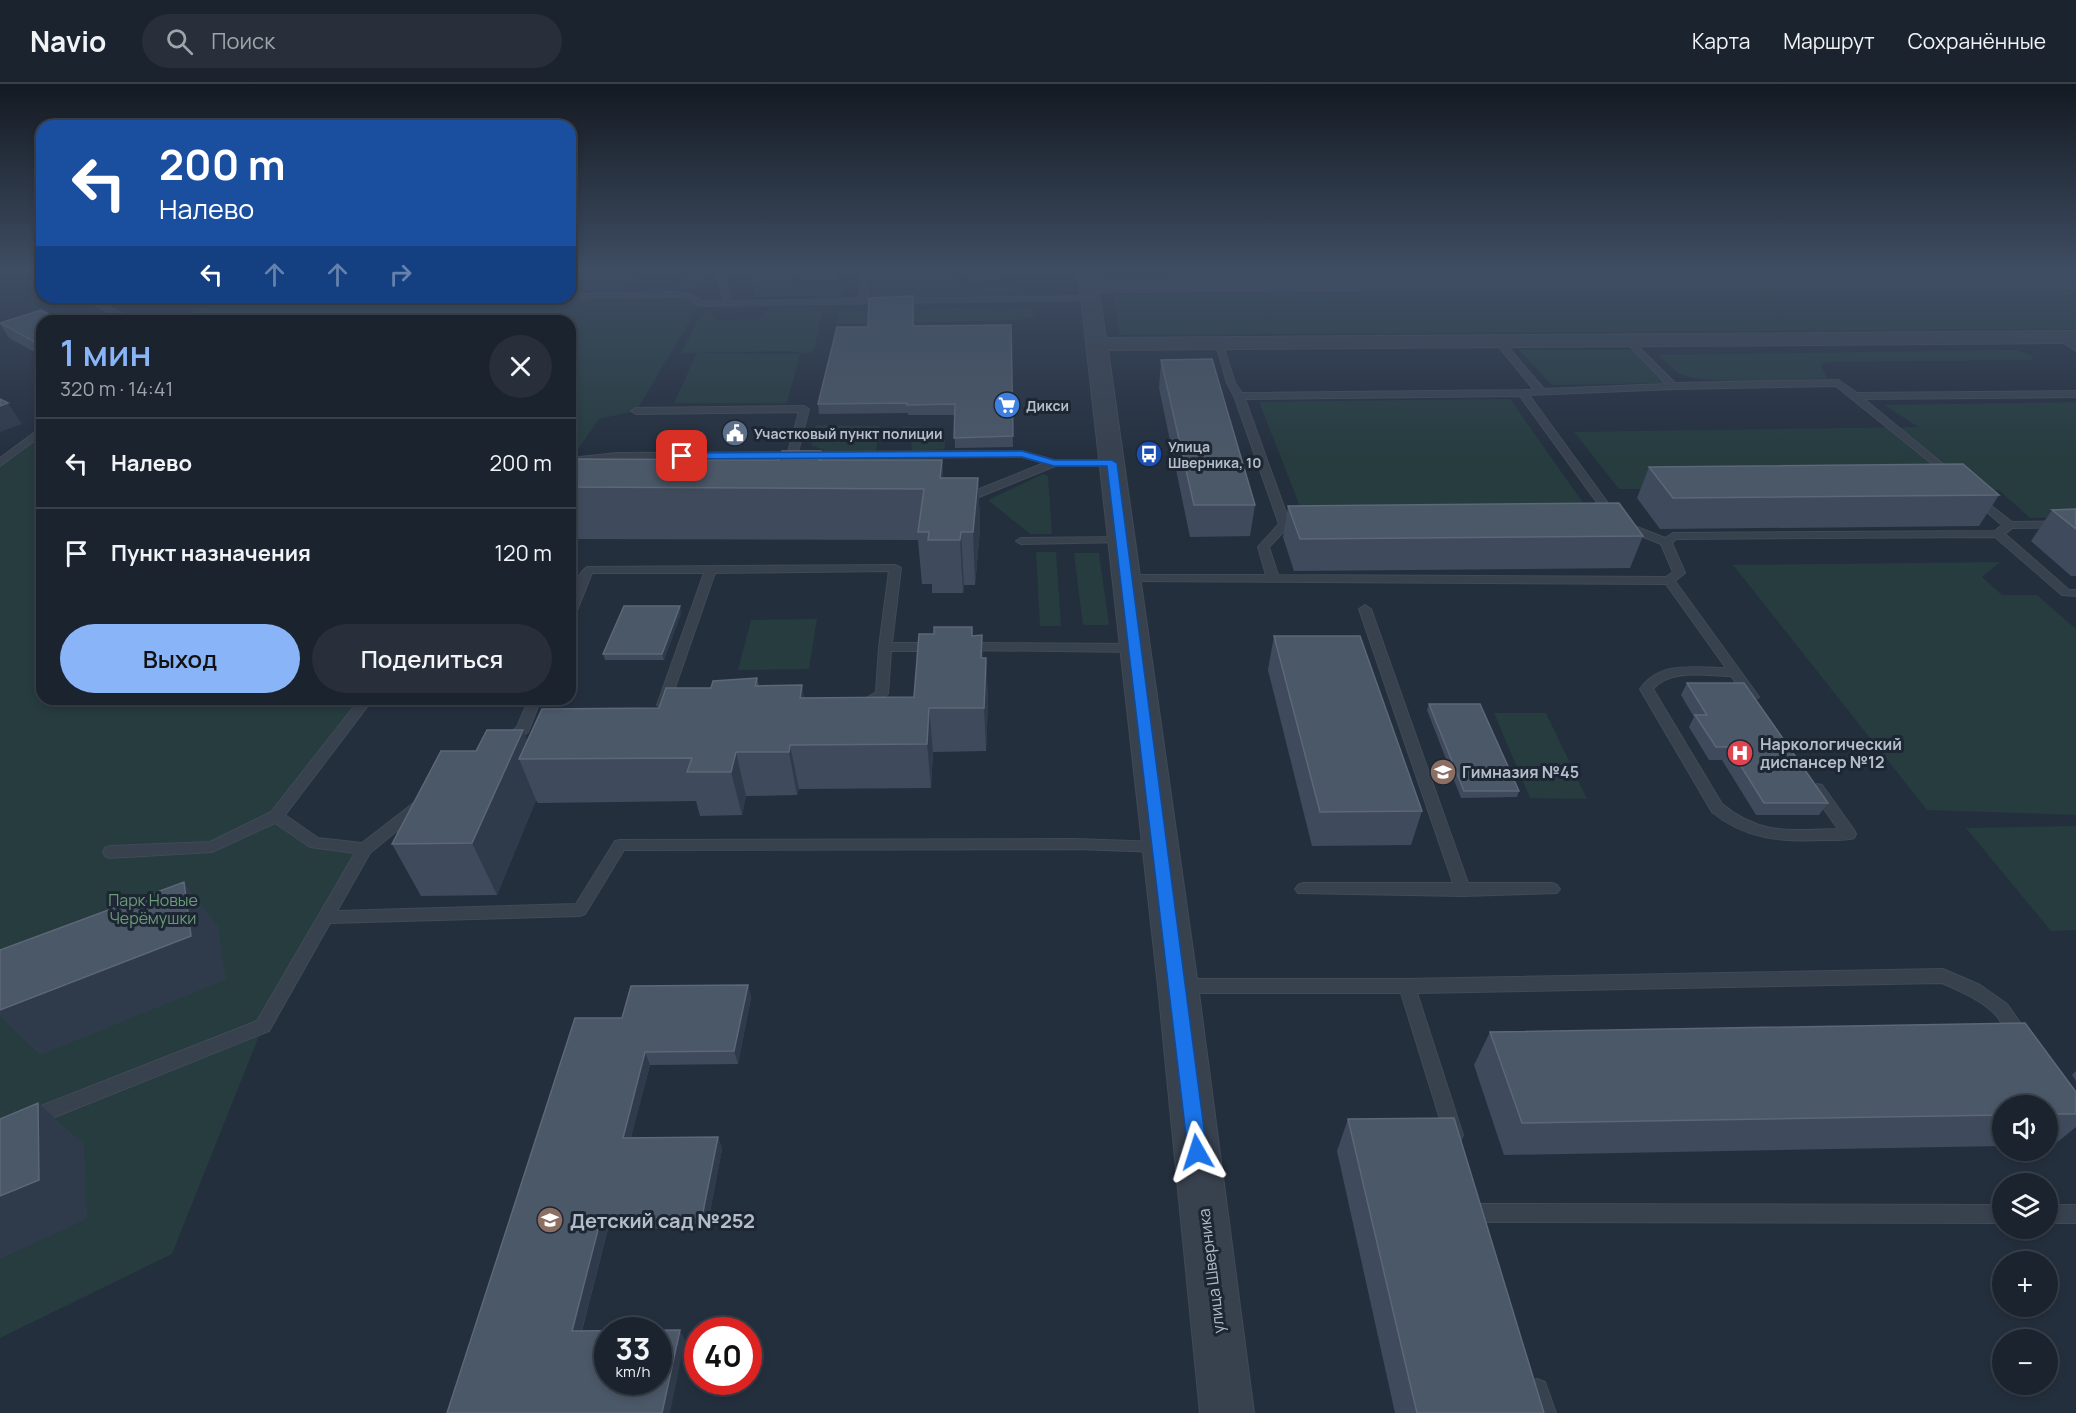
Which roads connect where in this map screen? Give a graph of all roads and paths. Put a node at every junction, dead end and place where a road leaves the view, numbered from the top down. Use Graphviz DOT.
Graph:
graph roads {
  1 [pos="1096,333"];
  2 [pos="1629,340"];
  3 [pos="2071,341"];
  4 [pos="1218,342"];
  5 [pos="1097,344"];
  6 [pos="1504,348"];
  7 [pos="1673,386"];
  8 [pos="1541,392"];
  9 [pos="1523,393"];
  10 [pos="2076,394"];
  11 [pos="1239,396"];
  12 [pos="1855,396"];
  13 [pos="636,411"];
  14 [pos="36,435"];
  15 [pos="792,456"];
  16 [pos="576,459"];
  17 [pos="0,463"];
  18 [pos="1054,463"];
  19 [pos="1112,463"];
  20 [pos="1963,487"];
  21 [pos="1972,494"];
  22 [pos="946,498"];
  23 [pos="1285,524"];
  24 [pos="1321,524"];
  25 [pos="2076,524"];
  26 [pos="2009,525"];
  27 [pos="1998,534"];
  28 [pos="1121,540"];
  29 [pos="1021,541"];
  30 [pos="1666,542"];
  31 [pos="711,569"];
  32 [pos="1126,578"];
  33 [pos="1273,579"];
  34 [pos="1669,580"];
  35 [pos="2076,593"];
  36 [pos="576,599"];
  37 [pos="1365,609"];
  38 [pos="885,646"];
  39 [pos="1135,648"];
  40 [pos="1736,672"];
  41 [pos="362,705"];
  42 [pos="534,705"];
  43 [pos="1761,709"];
  44 [pos="844,711"];
  45 [pos="657,721"];
  46 [pos="495,750"];
  47 [pos="1811,781"];
  48 [pos="430,799"];
  49 [pos="276,816"];
  50 [pos="1160,847"];
  51 [pos="364,849"];
  52 [pos="110,852"];
  53 [pos="1303,889"];
  54 [pos="1552,889"];
  55 [pos="1463,890"];
  56 [pos="326,917"];
  57 [pos="1178,986"];
  58 [pos="1407,986"];
  59 [pos="2028,1048"];
  60 [pos="0,1131"];
  61 [pos="1461,1156"];
  62 [pos="1472,1190"];
  63 [pos="1992,1214"];
  64 [pos="2058,1214"];
  65 [pos="2076,1214"];
  66 [pos="1530,1369"];
  67 [pos="1227,1413"];
  68 [pos="1545,1413"];
  1 -- 5 [label="street, улица Шверника"];
  2 -- 3 [label="street"];
  2 -- 4 [label="street"];
  2 -- 7 [label="lane"];
  4 -- 5 [label="street"];
  4 -- 11 [label="lane"];
  5 -- 19 [label="street, улица Шверника"];
  6 -- 8 [label="lane"];
  7 -- 8 [label="lane"];
  7 -- 12 [label="lane"];
  8 -- 9 [label="lane"];
  9 -- 11 [label="lane"];
  9 -- 30 [label="lane"];
  10 -- 12 [label="lane"];
  11 -- 23 [label="lane"];
  12 -- 20 [label="lane"];
  13 -- 15 [label="lane"];
  14 -- 17 [label="lane"];
  15 -- 16 [label="lane"];
  15 -- 18 [label="lane"];
  18 -- 19 [label="lane"];
  18 -- 22 [label="lane"];
  19 -- 28 [label="street, улица Шверника"];
  21 -- 26 [label="lane"];
  23 -- 24 [label="lane"];
  23 -- 33 [label="lane"];
  25 -- 26 [label="lane"];
  26 -- 27 [label="lane"];
  27 -- 30 [label="lane"];
  27 -- 35 [label="lane"];
  28 -- 29 [label="lane"];
  28 -- 32 [label="street, улица Шверника"];
  30 -- 34 [label="lane"];
  31 -- 36 [label="lane"];
  31 -- 38 [label="lane"];
  31 -- 45 [label="lane"];
  32 -- 33 [label="lane"];
  32 -- 39 [label="street, улица Шверника"];
  33 -- 34 [label="lane"];
  34 -- 40 [label="lane"];
  37 -- 55 [label="lane"];
  38 -- 39 [label="lane"];
  38 -- 44 [label="lane"];
  39 -- 50 [label="street, улица Шверника"];
  40 -- 43 [label="lane"];
  40 -- 47 [label="lane"];
  41 -- 49 [label="lane"];
  42 -- 46 [label="lane"];
  48 -- 51 [label="lane"];
  49 -- 51 [label="lane"];
  49 -- 52 [label="lane"];
  50 -- 56 [label="lane"];
  50 -- 57 [label="street, улица Шверника"];
  51 -- 56 [label="lane"];
  53 -- 55 [label="lane"];
  54 -- 55 [label="lane"];
  56 -- 60 [label="lane"];
  57 -- 58 [label="lane"];
  57 -- 67 [label="street, улица Шверника"];
  58 -- 59 [label="lane"];
  58 -- 61 [label="lane"];
  62 -- 63 [label="lane"];
  64 -- 65 [label="lane"];
  66 -- 68 [label="lane"];
}
